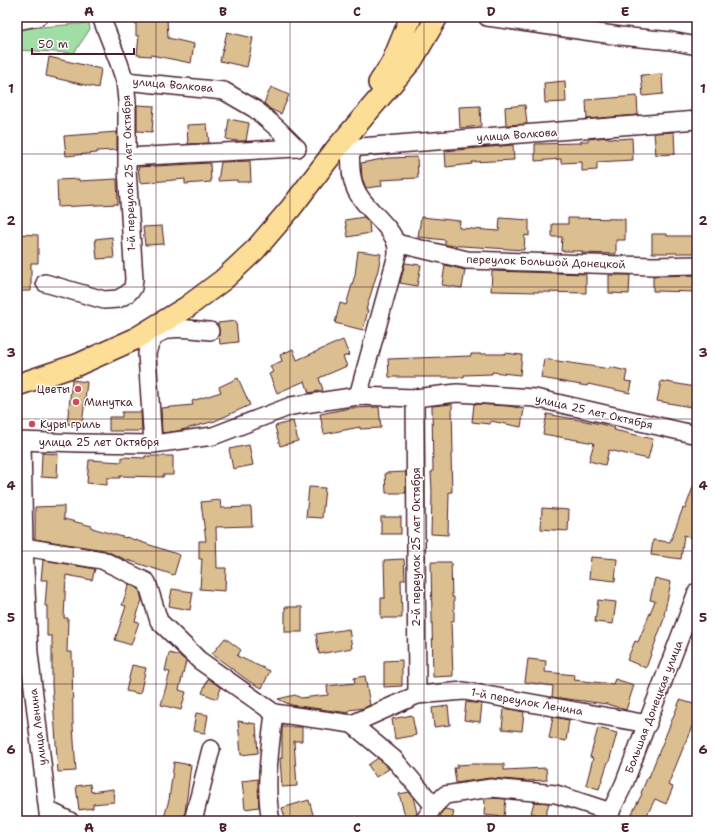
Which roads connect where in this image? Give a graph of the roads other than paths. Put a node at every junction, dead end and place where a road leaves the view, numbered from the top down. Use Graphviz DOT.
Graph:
graph roads {
  1 [pos="38,17"];
  2 [pos="101,17"];
  3 [pos="411,17"];
  4 [pos="437,17"];
  5 [pos="487,17"];
  6 [pos="17,21"];
  7 [pos="697,46"];
  8 [pos="125,81"];
  9 [pos="697,120"];
  10 [pos="344,148"];
  11 [pos="128,157"];
  12 [pos="396,243"];
  13 [pos="697,265"];
  14 [pos="45,283"];
  15 [pos="210,331"];
  16 [pos="17,385"];
  17 [pos="358,396"];
  18 [pos="415,398"];
  19 [pos="697,435"];
  20 [pos="19,442"];
  21 [pos="153,444"];
  22 [pos="24,547"];
  23 [pos="697,592"];
  24 [pos="417,695"];
  25 [pos="274,712"];
  26 [pos="352,724"];
  27 [pos="648,724"];
  28 [pos="211,749"];
  29 [pos="434,806"];
  30 [pos="49,815"];
  31 [pos="608,817"];
  32 [pos="70,821"];
  33 [pos="193,821"];
  34 [pos="271,821"];
  35 [pos="424,821"];
  1 -- 6 [label="street"];
  2 -- 8 [label="street, 1-й переулок 25 лет Октября"];
  3 -- 10 [label="main road"];
  4 -- 10 [label="main road"];
  5 -- 7 [label="street"];
  8 -- 11 [label="street, 1-й переулок 25 лет Октября"];
  8 -- 11 [label="street, улица Волкова"];
  9 -- 10 [label="street, улица Волкова"];
  10 -- 12 [label="street"];
  10 -- 16 [label="main road"];
  11 -- 14 [label="street, 1-й переулок 25 лет Октября"];
  12 -- 13 [label="street, переулок Большой Донецкой"];
  12 -- 17 [label="street"];
  15 -- 21 [label="street"];
  17 -- 18 [label="street, улица 25 лет Октября"];
  17 -- 21 [label="street, улица 25 лет Октября"];
  18 -- 19 [label="street, улица 25 лет Октября"];
  18 -- 24 [label="street, 2-й переулок 25 лет Октября"];
  20 -- 21 [label="street, улица 25 лет Октября"];
  20 -- 22 [label="street, улица Ленина"];
  22 -- 25 [label="street"];
  22 -- 30 [label="street, улица Ленина"];
  23 -- 27 [label="street, Большая Донецкая улица"];
  24 -- 26 [label="street, 1-й переулок Ленина"];
  24 -- 27 [label="street, 1-й переулок Ленина"];
  25 -- 26 [label="street"];
  25 -- 34 [label="street"];
  26 -- 29 [label="street"];
  27 -- 31 [label="street, Большая Донецкая улица"];
  28 -- 33 [label="street"];
  29 -- 31 [label="street"];
  29 -- 35 [label="street"];
  30 -- 32 [label="street"];
}
